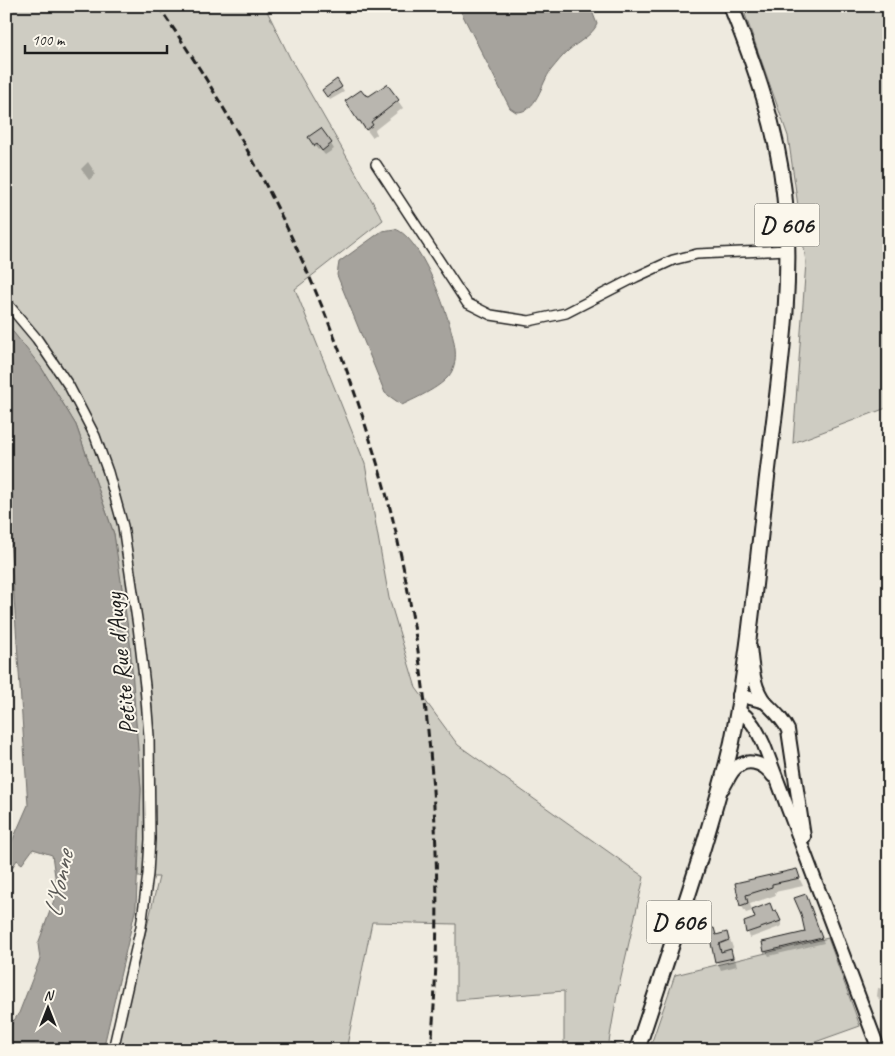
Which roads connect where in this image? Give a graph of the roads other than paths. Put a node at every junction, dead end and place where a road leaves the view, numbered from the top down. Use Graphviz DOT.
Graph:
graph roads {
  1 [pos="731,6"];
  2 [pos="376,164"];
  3 [pos="788,250"];
  4 [pos="6,302"];
  5 [pos="748,637"];
  6 [pos="739,695"];
  7 [pos="765,702"];
  8 [pos="737,710"];
  9 [pos="796,783"];
  10 [pos="780,785"];
  11 [pos="720,794"];
  12 [pos="808,861"];
  13 [pos="113,1050"];
  14 [pos="637,1050"];
  15 [pos="879,1050"];
  1 -- 3 [label="main road, D 606"];
  2 -- 3 [label="street"];
  3 -- 5 [label="main road, D 606"];
  4 -- 13 [label="street, Petite Rue d'Augy"];
  5 -- 6 [label="main road, D 606"];
  5 -- 7 [label="main road"];
  6 -- 7 [label="main road"];
  6 -- 8 [label="main road, D 606"];
  7 -- 9 [label="main road"];
  8 -- 10 [label="main road"];
  8 -- 11 [label="main road, D 606"];
  9 -- 10 [label="main road"];
  9 -- 12 [label="main road"];
  10 -- 11 [label="main road"];
  10 -- 12 [label="main road"];
  11 -- 14 [label="main road, D 606"];
  12 -- 15 [label="main road"];
}
